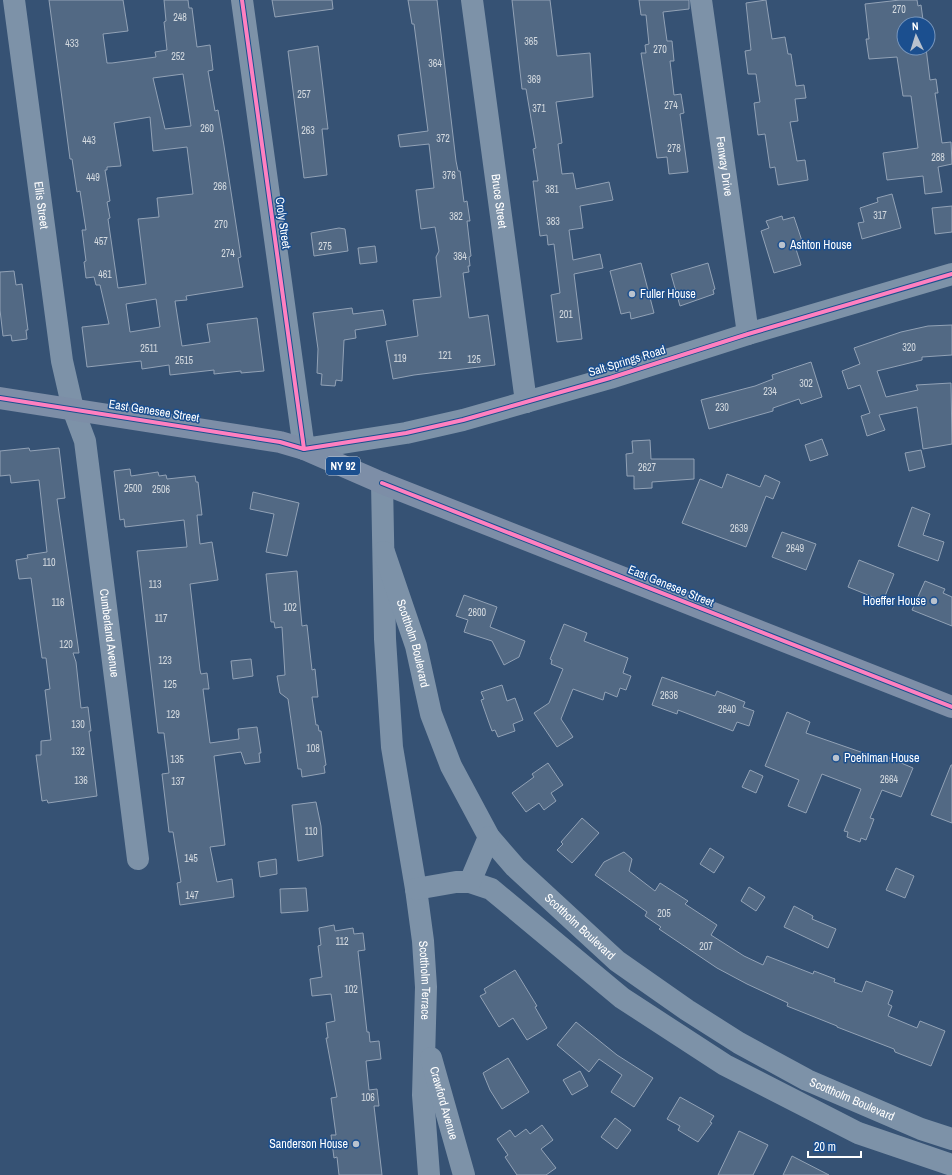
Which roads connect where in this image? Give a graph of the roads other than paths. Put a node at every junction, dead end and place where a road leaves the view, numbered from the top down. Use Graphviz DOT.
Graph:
graph roads {
  1 [pos="14,0"];
  2 [pos="242,0"];
  3 [pos="472,0"];
  4 [pos="701,0"];
  5 [pos="952,274"];
  6 [pos="748,334"];
  7 [pos="0,398"];
  8 [pos="526,402"];
  9 [pos="73,409"];
  10 [pos="304,449"];
  11 [pos="382,483"];
  12 [pos="384,552"];
  13 [pos="952,707"];
  14 [pos="489,837"];
  15 [pos="138,859"];
  16 [pos="470,882"];
  17 [pos="416,889"];
  18 [pos="424,1032"];
  19 [pos="952,1139"];
  20 [pos="952,1165"];
  21 [pos="429,1175"];
  22 [pos="464,1175"];
  1 -- 9 [label="street, Ellis Street"];
  2 -- 10 [label="street, Croly Street"];
  3 -- 8 [label="street, Bruce Street"];
  4 -- 6 [label="street, Fenway Drive"];
  5 -- 6 [label="street, Salt Springs Road"];
  6 -- 8 [label="street, Salt Springs Road"];
  7 -- 9 [label="main road, East Genesee Street / NY 92"];
  8 -- 10 [label="street, Salt Springs Road"];
  9 -- 10 [label="main road, East Genesee Street / NY 92"];
  9 -- 15 [label="street, Cumberland Avenue"];
  10 -- 11 [label="main road, East Genesee Street / NY 92"];
  11 -- 12 [label="street, Scottholm Boulevard"];
  11 -- 13 [label="main road, East Genesee Street / NY 92"];
  12 -- 14 [label="street, Scottholm Boulevard"];
  12 -- 17 [label="street, Scottholm Boulevard"];
  14 -- 16 [label="street"];
  14 -- 19 [label="street, Scottholm Boulevard"];
  16 -- 17 [label="street"];
  16 -- 20 [label="street, Scottholm Boulevard"];
  17 -- 18 [label="street, Scottholm Terrace"];
  18 -- 21 [label="street, Scottholm Terrace"];
  18 -- 22 [label="street, Crawford Avenue"];
}
